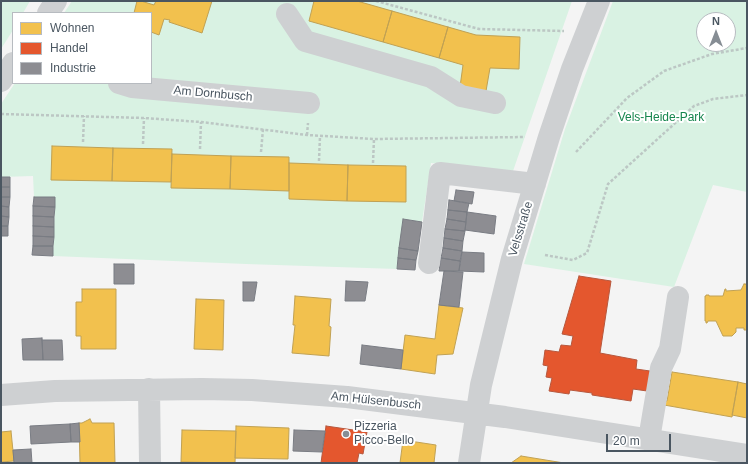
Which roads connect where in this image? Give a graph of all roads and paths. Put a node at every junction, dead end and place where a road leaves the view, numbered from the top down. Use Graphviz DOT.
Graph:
graph roads {
  1 [pos="56,1"];
  2 [pos="376,1"];
  3 [pos="599,1"];
  4 [pos="49,12"];
  5 [pos="287,14"];
  6 [pos="587,32"];
  7 [pos="747,48"];
  8 [pos="12,64"];
  9 [pos="1,80"];
  10 [pos="122,84"];
  11 [pos="747,95"];
  12 [pos="309,103"];
  13 [pos="495,103"];
  14 [pos="1,114"];
  15 [pos="84,116"];
  16 [pos="144,118"];
  17 [pos="201,122"];
  18 [pos="263,129"];
  19 [pos="320,136"];
  20 [pos="549,137"];
  21 [pos="374,139"];
  22 [pos="83,142"];
  23 [pos="143,144"];
  24 [pos="200,149"];
  25 [pos="262,152"];
  26 [pos="576,152"];
  27 [pos="319,161"];
  28 [pos="373,162"];
  29 [pos="535,184"];
  30 [pos="545,255"];
  31 [pos="429,263"];
  32 [pos="678,297"];
  33 [pos="149,389"];
  34 [pos="1,395"];
  35 [pos="476,413"];
  36 [pos="649,439"];
  37 [pos="747,454"];
  38 [pos="150,463"];
  39 [pos="469,463"];
  1 -- 4 [label="street"];
  2 -- 6 [label="path"];
  3 -- 6 [label="street, Velsstraße"];
  5 -- 13 [label="street"];
  6 -- 20 [label="street, Velsstraße"];
  7 -- 26 [label="path"];
  8 -- 9 [label="street"];
  10 -- 12 [label="street, Am Dornbusch"];
  11 -- 30 [label="path"];
  14 -- 15 [label="path"];
  15 -- 16 [label="path"];
  15 -- 22 [label="path"];
  16 -- 17 [label="path"];
  16 -- 23 [label="path"];
  17 -- 18 [label="path"];
  17 -- 24 [label="path"];
  18 -- 19 [label="path"];
  18 -- 25 [label="path"];
  19 -- 21 [label="path"];
  19 -- 27 [label="path"];
  20 -- 21 [label="path"];
  20 -- 29 [label="street, Velsstraße"];
  21 -- 28 [label="path"];
  29 -- 31 [label="street"];
  29 -- 35 [label="street, Velsstraße"];
  32 -- 36 [label="street"];
  33 -- 34 [label="street, Am Hülsenbusch"];
  33 -- 35 [label="street, Am Hülsenbusch"];
  33 -- 38 [label="street"];
  35 -- 36 [label="street, Am Hülsenbusch"];
  35 -- 39 [label="street, Velsstraße"];
  36 -- 37 [label="street, Am Hülsenbusch"];
}
